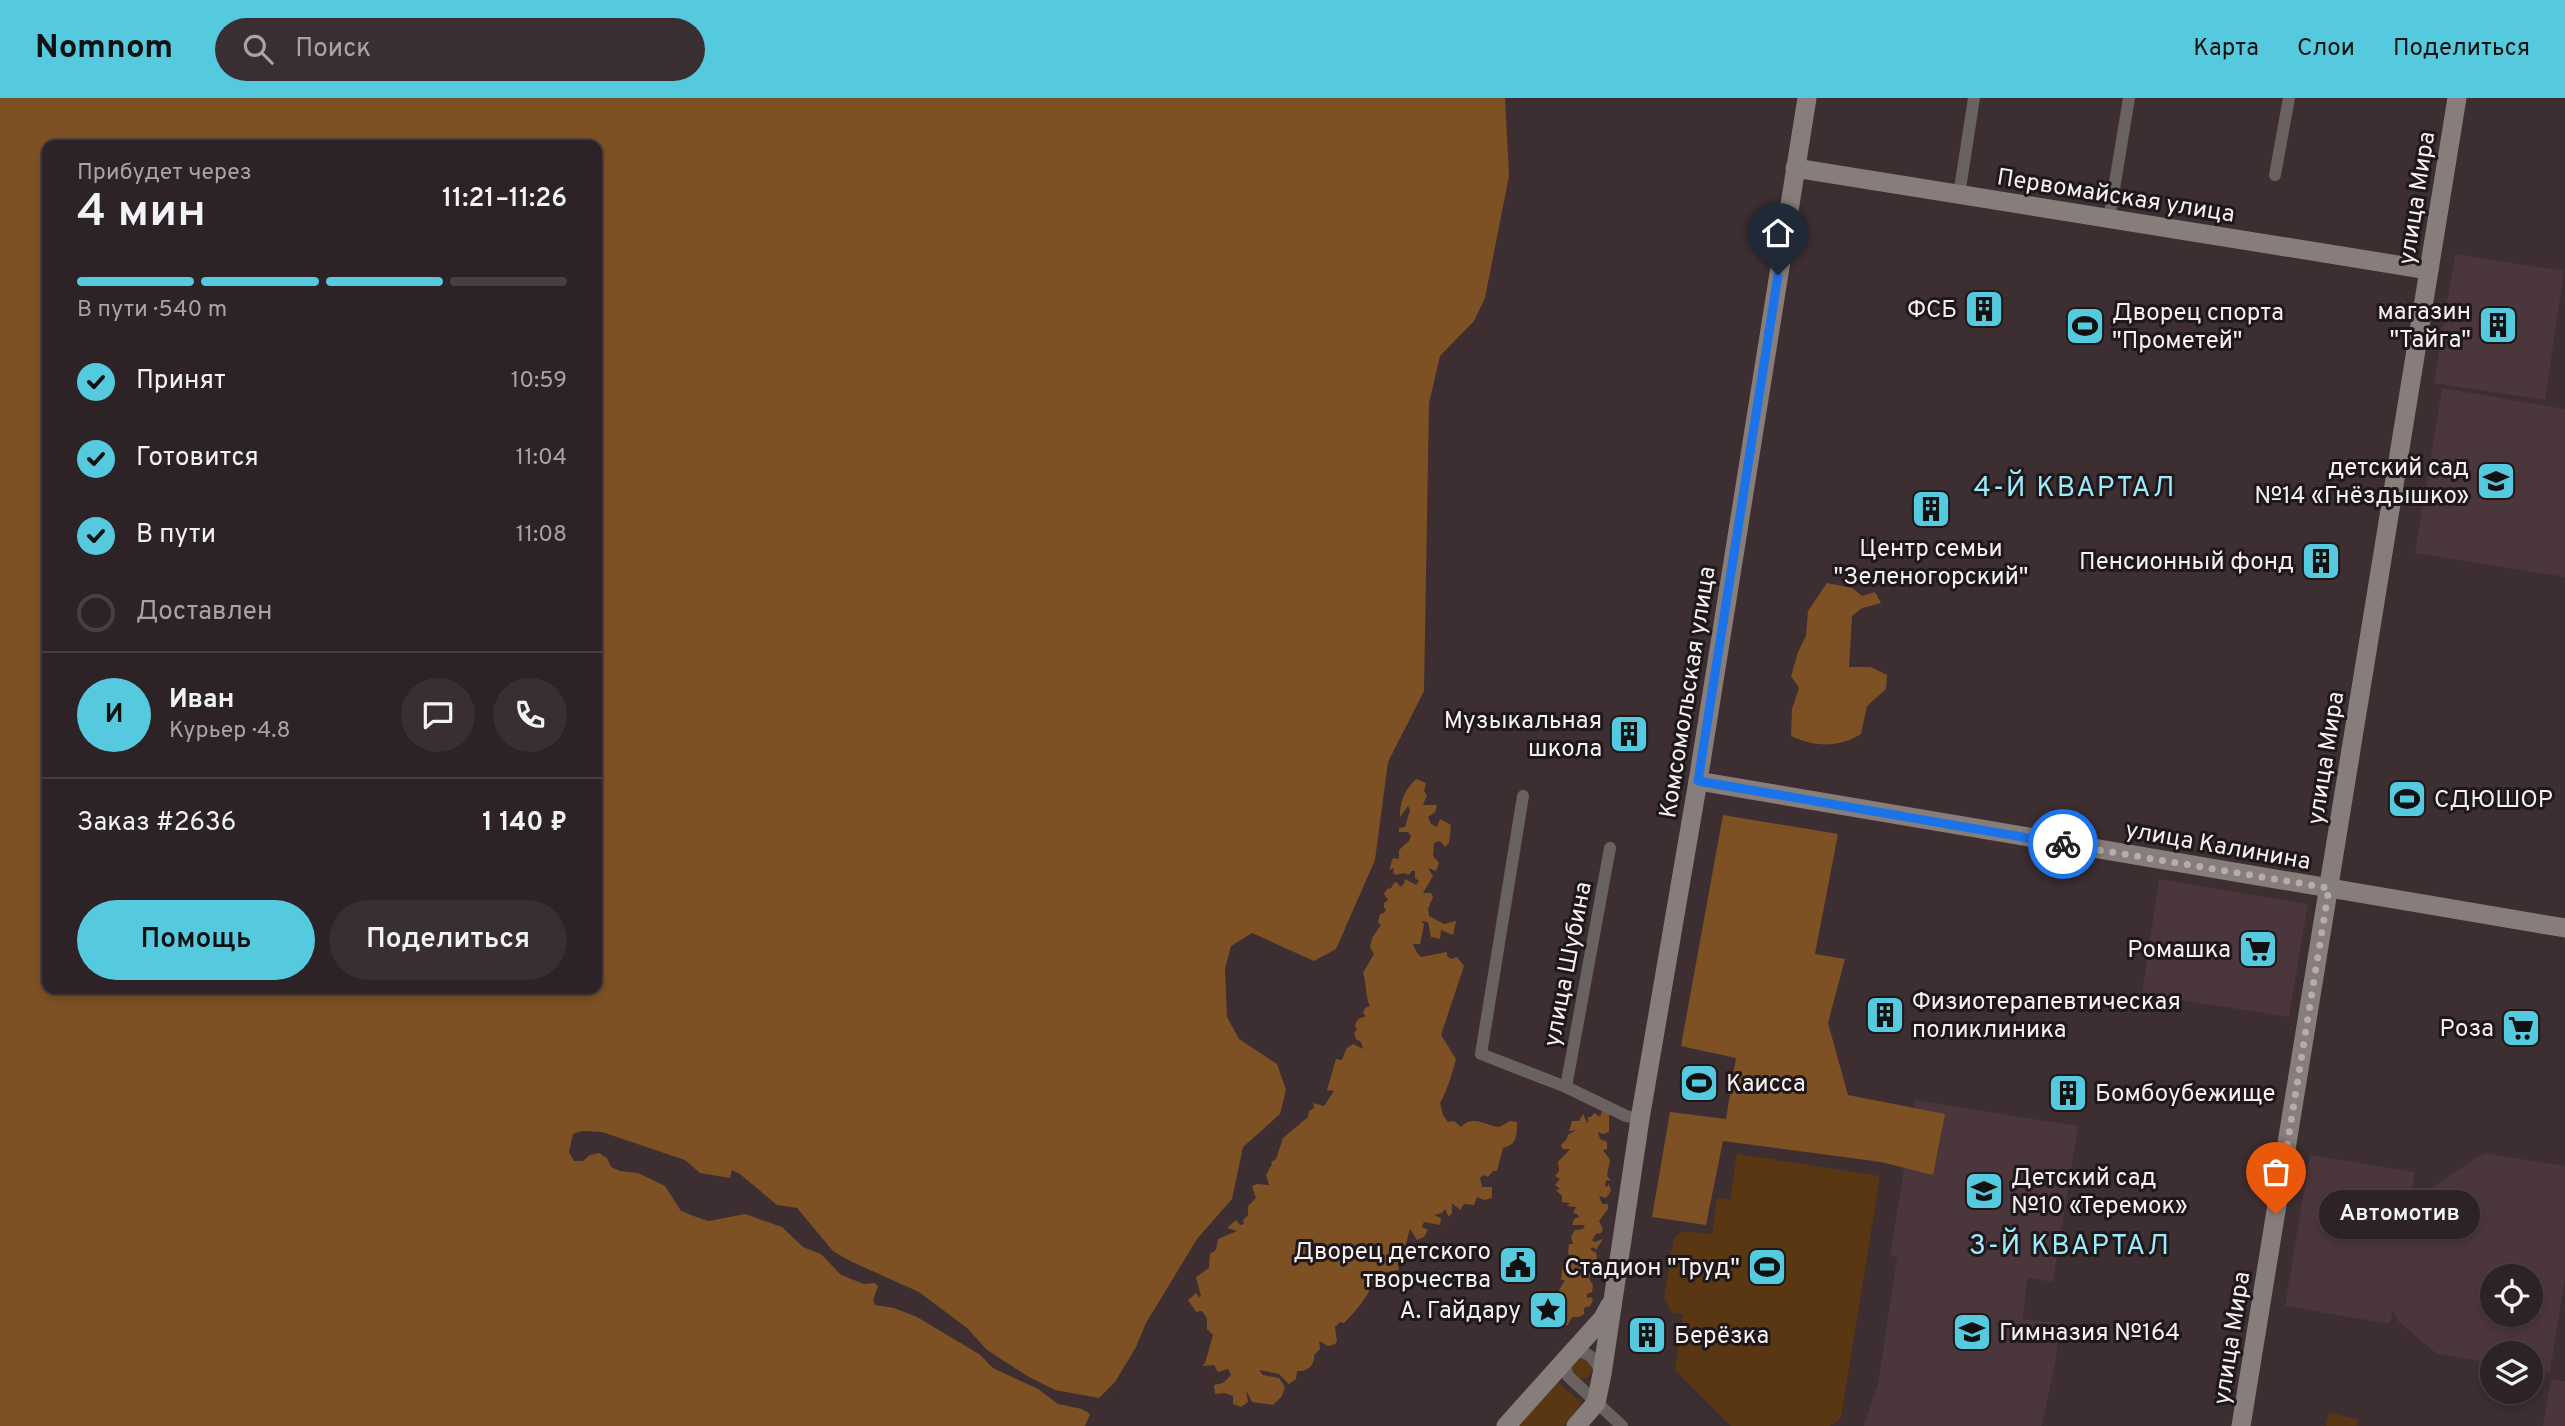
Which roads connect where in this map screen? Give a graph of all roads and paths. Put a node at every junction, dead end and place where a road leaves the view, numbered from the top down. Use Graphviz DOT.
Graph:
graph roads {
  1 [pos="1807,98"];
  2 [pos="1974,98"];
  3 [pos="2129,98"];
  4 [pos="2289,98"];
  5 [pos="2457,98"];
  6 [pos="1796,168"];
  7 [pos="2275,175"];
  8 [pos="1959,195"];
  9 [pos="2109,219"];
  10 [pos="2429,271"];
  11 [pos="1698,781"];
  12 [pos="1524,796"];
  13 [pos="1610,848"];
  14 [pos="2329,888"];
  15 [pos="2565,928"];
  16 [pos="1566,1087"];
  17 [pos="1640,1119"];
  18 [pos="1615,1295"];
  19 [pos="1570,1356"];
  20 [pos="1602,1374"];
  21 [pos="1596,1403"];
  22 [pos="1506,1426"];
  23 [pos="1576,1426"];
  24 [pos="1622,1426"];
  25 [pos="2241,1426"];
  1 -- 6 [label="street, Комсомольская улица"];
  2 -- 8 [label="street"];
  3 -- 9 [label="street"];
  4 -- 7 [label="street"];
  5 -- 10 [label="street, улица Мира"];
  6 -- 8 [label="street, Первомайская улица"];
  6 -- 11 [label="street, Комсомольская улица"];
  8 -- 9 [label="street, Первомайская улица"];
  9 -- 10 [label="street, Первомайская улица"];
  10 -- 14 [label="street, улица Мира"];
  11 -- 14 [label="street, улица Калинина"];
  11 -- 17 [label="street, Комсомольская улица"];
  12 -- 16 [label="street"];
  13 -- 16 [label="street, улица Шубина"];
  14 -- 15 [label="street, улица Калинина"];
  14 -- 25 [label="street, улица Мира"];
  16 -- 17 [label="street"];
  17 -- 18 [label="street, Комсомольская улица"];
  18 -- 19 [label="street, Комсомольская улица"];
  18 -- 20 [label="street, Комсомольская улица"];
  19 -- 20 [label="street"];
  19 -- 21 [label="street"];
  19 -- 22 [label="street, Комсомольская улица"];
  20 -- 21 [label="street, Комсомольская улица"];
  21 -- 23 [label="street, Комсомольская улица"];
  21 -- 24 [label="street"];
}
